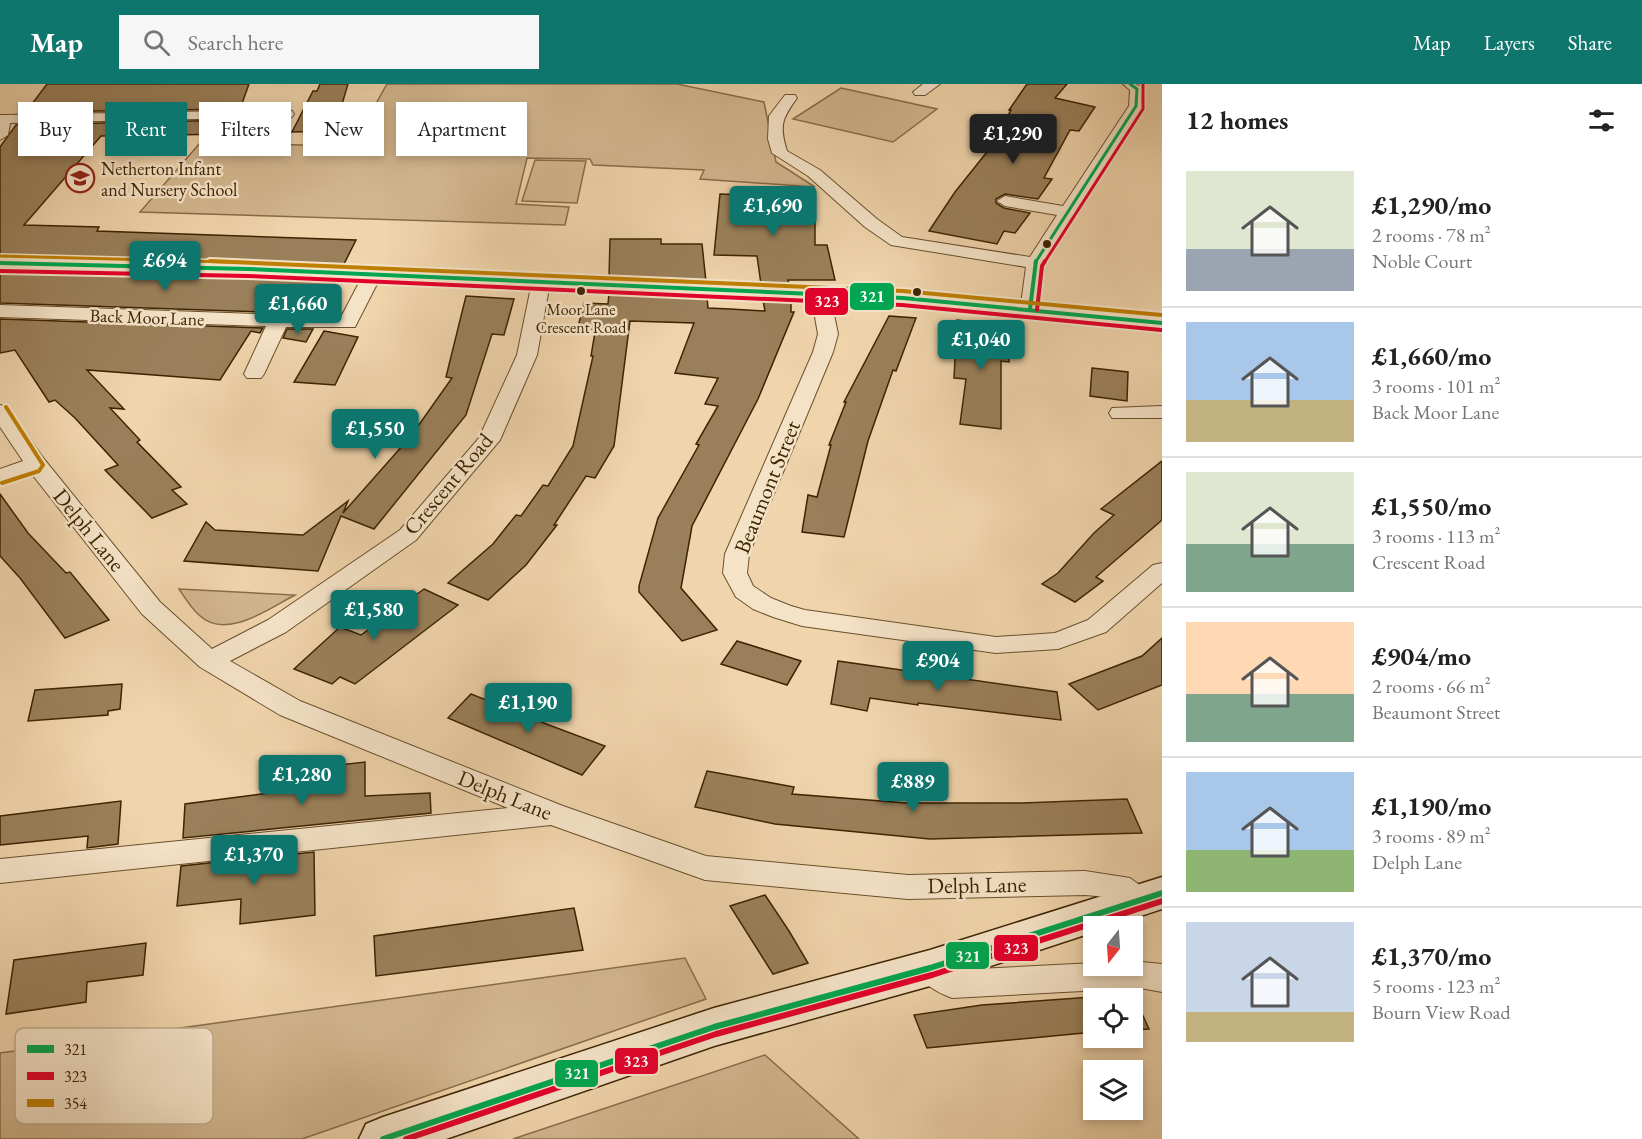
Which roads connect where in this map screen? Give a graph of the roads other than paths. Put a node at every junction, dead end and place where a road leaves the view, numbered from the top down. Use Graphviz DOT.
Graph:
graph roads {
  1 [pos="933,84"];
  2 [pos="1130,84"];
  3 [pos="920,92"];
  4 [pos="790,98"];
  5 [pos="199,116"];
  6 [pos="0,135"];
  7 [pos="1005,201"];
  8 [pos="1068,212"];
  9 [pos="0,263"];
  10 [pos="1035,263"];
  11 [pos="373,274"];
  12 [pos="541,281"];
  13 [pos="821,296"];
  14 [pos="1030,309"];
  15 [pos="0,311"];
  16 [pos="278,322"];
  17 [pos="1162,323"];
  18 [pos="254,375"];
  19 [pos="0,411"];
  20 [pos="1162,412"];
  21 [pos="1120,413"];
  22 [pos="36,464"];
  23 [pos="0,476"];
  24 [pos="1162,570"];
  25 [pos="209,661"];
  26 [pos="552,814"];
  27 [pos="0,872"];
  28 [pos="1150,897"];
  29 [pos="930,968"];
  30 [pos="1162,978"];
  31 [pos="383,1139"];
  1 -- 3 [label="street"];
  2 -- 8 [label="street"];
  4 -- 10 [label="street"];
  5 -- 6 [label="street"];
  7 -- 8 [label="street"];
  8 -- 10 [label="street"];
  9 -- 11 [label="street"];
  10 -- 14 [label="street"];
  11 -- 12 [label="street"];
  11 -- 16 [label="street, Back Moor Lane"];
  12 -- 13 [label="street"];
  12 -- 25 [label="street, Crescent Road"];
  13 -- 14 [label="street"];
  13 -- 24 [label="street, Beaumont Street"];
  14 -- 17 [label="street"];
  15 -- 16 [label="street, Back Moor Lane"];
  16 -- 18 [label="street"];
  19 -- 22 [label="street, Delph Lane"];
  20 -- 21 [label="street"];
  22 -- 23 [label="street"];
  22 -- 25 [label="street, Delph Lane"];
  25 -- 26 [label="street, Delph Lane"];
  26 -- 27 [label="street"];
  26 -- 28 [label="street, Delph Lane"];
  28 -- 29 [label="main road"];
  29 -- 30 [label="street"];
  29 -- 31 [label="main road"];
}
